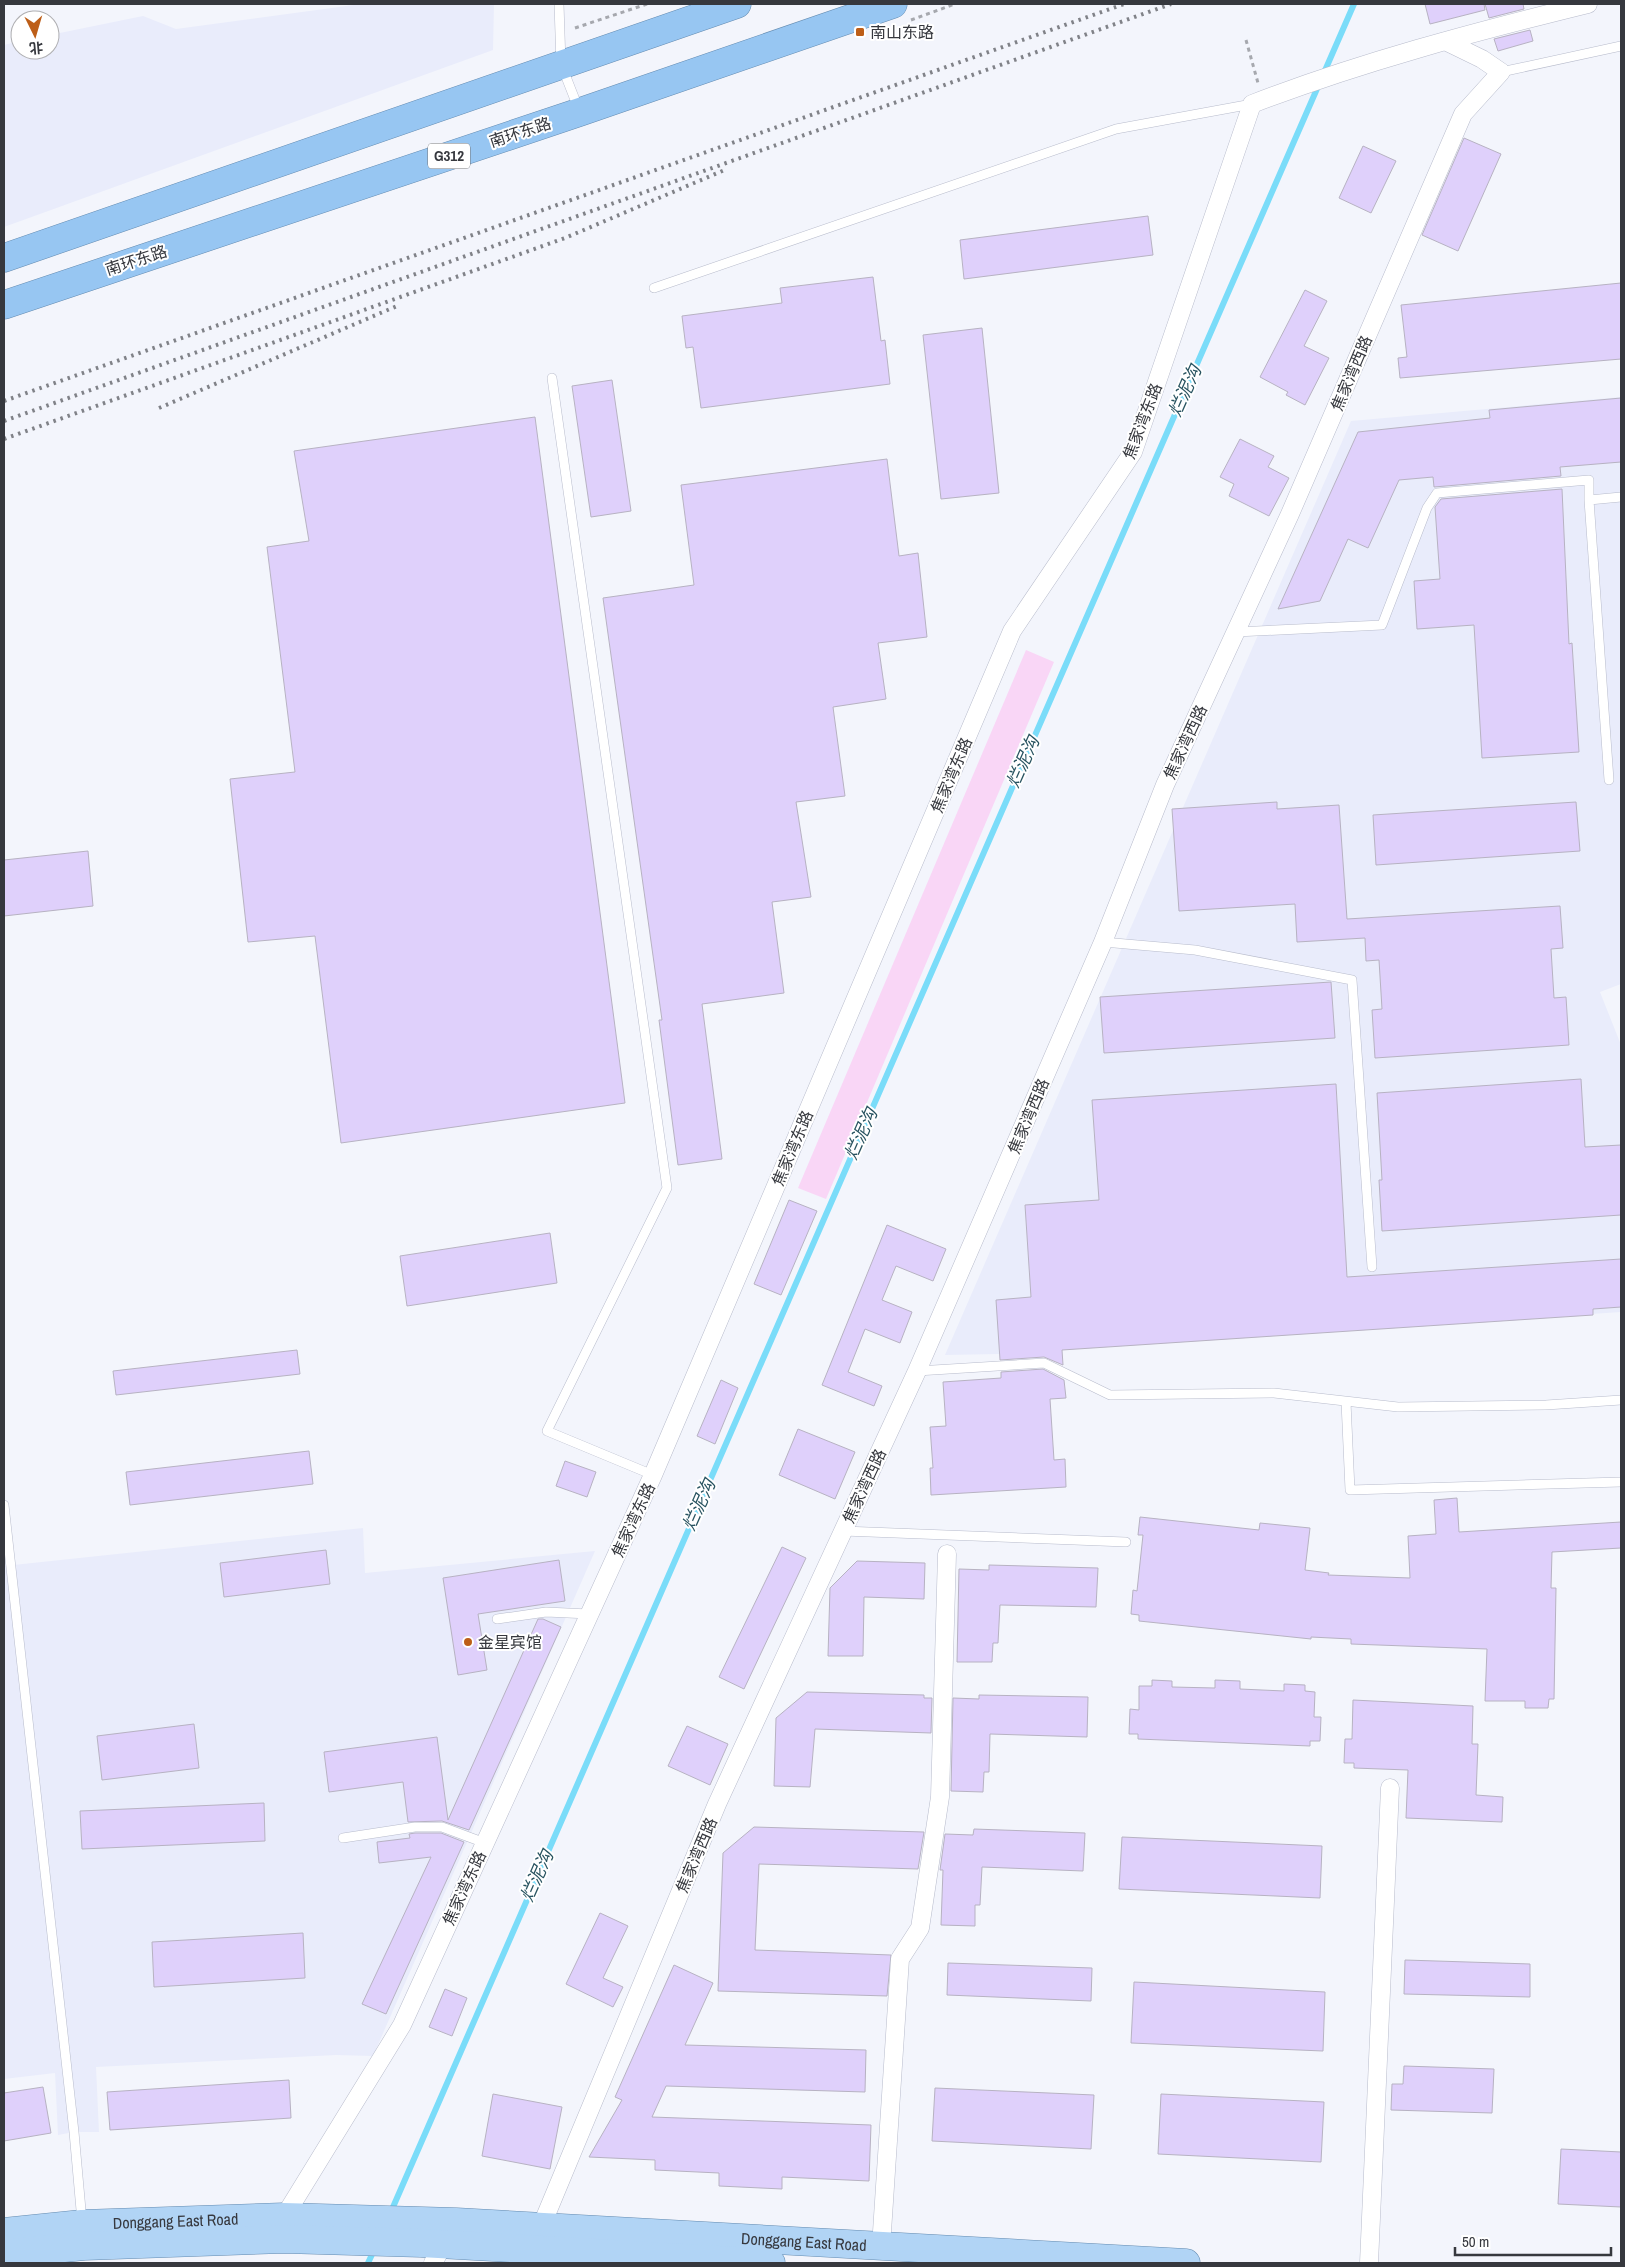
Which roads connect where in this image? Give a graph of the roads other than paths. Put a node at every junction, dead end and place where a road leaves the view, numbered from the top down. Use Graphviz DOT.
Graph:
graph roads {
  1 [pos="559,4"];
  2 [pos="737,4"];
  3 [pos="894,4"];
  4 [pos="1588,4"];
  5 [pos="1445,41"];
  6 [pos="1621,46"];
  7 [pos="561,64"];
  8 [pos="1501,72"];
  9 [pos="1257,102"];
  10 [pos="580,112"];
  11 [pos="4,258"];
  12 [pos="654,288"];
  13 [pos="4,305"];
  14 [pos="552,378"];
  15 [pos="1621,497"];
  16 [pos="1590,500"];
  17 [pos="1236,632"];
  18 [pos="1609,780"];
  19 [pos="1103,942"];
  20 [pos="1372,1267"];
  21 [pos="917,1371"];
  22 [pos="1621,1400"];
  23 [pos="1346,1402"];
  24 [pos="653,1475"];
  25 [pos="1621,1482"];
  26 [pos="4,1505"];
  27 [pos="843,1531"];
  28 [pos="1126,1542"];
  29 [pos="947,1554"];
  30 [pos="589,1614"];
  31 [pos="497,1619"];
  32 [pos="1390,1788"];
  33 [pos="344,1838"];
  34 [pos="485,1843"];
  35 [pos="284,2217"];
  36 [pos="541,2227"];
  37 [pos="344,2230"];
  38 [pos="4,2232"];
  39 [pos="83,2235"];
  40 [pos="430,2243"];
  41 [pos="881,2247"];
  42 [pos="4,2254"];
  43 [pos="733,2262"];
  44 [pos="771,2263"];
  45 [pos="1186,2263"];
  46 [pos="1369,2263"];
  1 -- 7 [label="lane"];
  2 -- 7 [label="highway"];
  3 -- 10 [label="highway, 南环东路 / G312"];
  4 -- 5 [label="street"];
  5 -- 8 [label="street"];
  5 -- 9 [label="street"];
  6 -- 8 [label="lane"];
  7 -- 10 [label="lane"];
  7 -- 11 [label="highway"];
  8 -- 17 [label="street, 焦家湾西路"];
  9 -- 12 [label="lane"];
  9 -- 24 [label="street, 焦家湾东路"];
  10 -- 13 [label="highway, 南环东路 / G312"];
  14 -- 24 [label="lane"];
  15 -- 16 [label="lane"];
  16 -- 17 [label="lane"];
  16 -- 18 [label="lane"];
  17 -- 19 [label="street, 焦家湾西路"];
  19 -- 20 [label="lane"];
  19 -- 21 [label="street, 焦家湾西路"];
  21 -- 23 [label="lane"];
  21 -- 27 [label="street, 焦家湾西路"];
  22 -- 23 [label="lane"];
  23 -- 25 [label="lane"];
  24 -- 30 [label="street, 焦家湾东路"];
  26 -- 39 [label="lane"];
  27 -- 28 [label="lane"];
  27 -- 36 [label="street, 焦家湾西路"];
  29 -- 41 [label="street"];
  30 -- 31 [label="lane"];
  30 -- 34 [label="street, 焦家湾东路"];
  32 -- 46 [label="street"];
  33 -- 34 [label="lane"];
  34 -- 35 [label="street, 焦家湾东路"];
  35 -- 37 [label="main road, Donggang East Road"];
  35 -- 39 [label="main road, Donggang East Road"];
  36 -- 40 [label="main road, Donggang East Road"];
  36 -- 41 [label="main road, Donggang East Road"];
  37 -- 39 [label="main road, Donggang East Road"];
  37 -- 40 [label="main road"];
  38 -- 39 [label="main road, Donggang East Road"];
  39 -- 42 [label="main road, Donggang East Road"];
  40 -- 43 [label="main road, Donggang East Road"];
  41 -- 45 [label="main road, Donggang East Road"];
  43 -- 44 [label="main road, Donggang East Road"];
}
